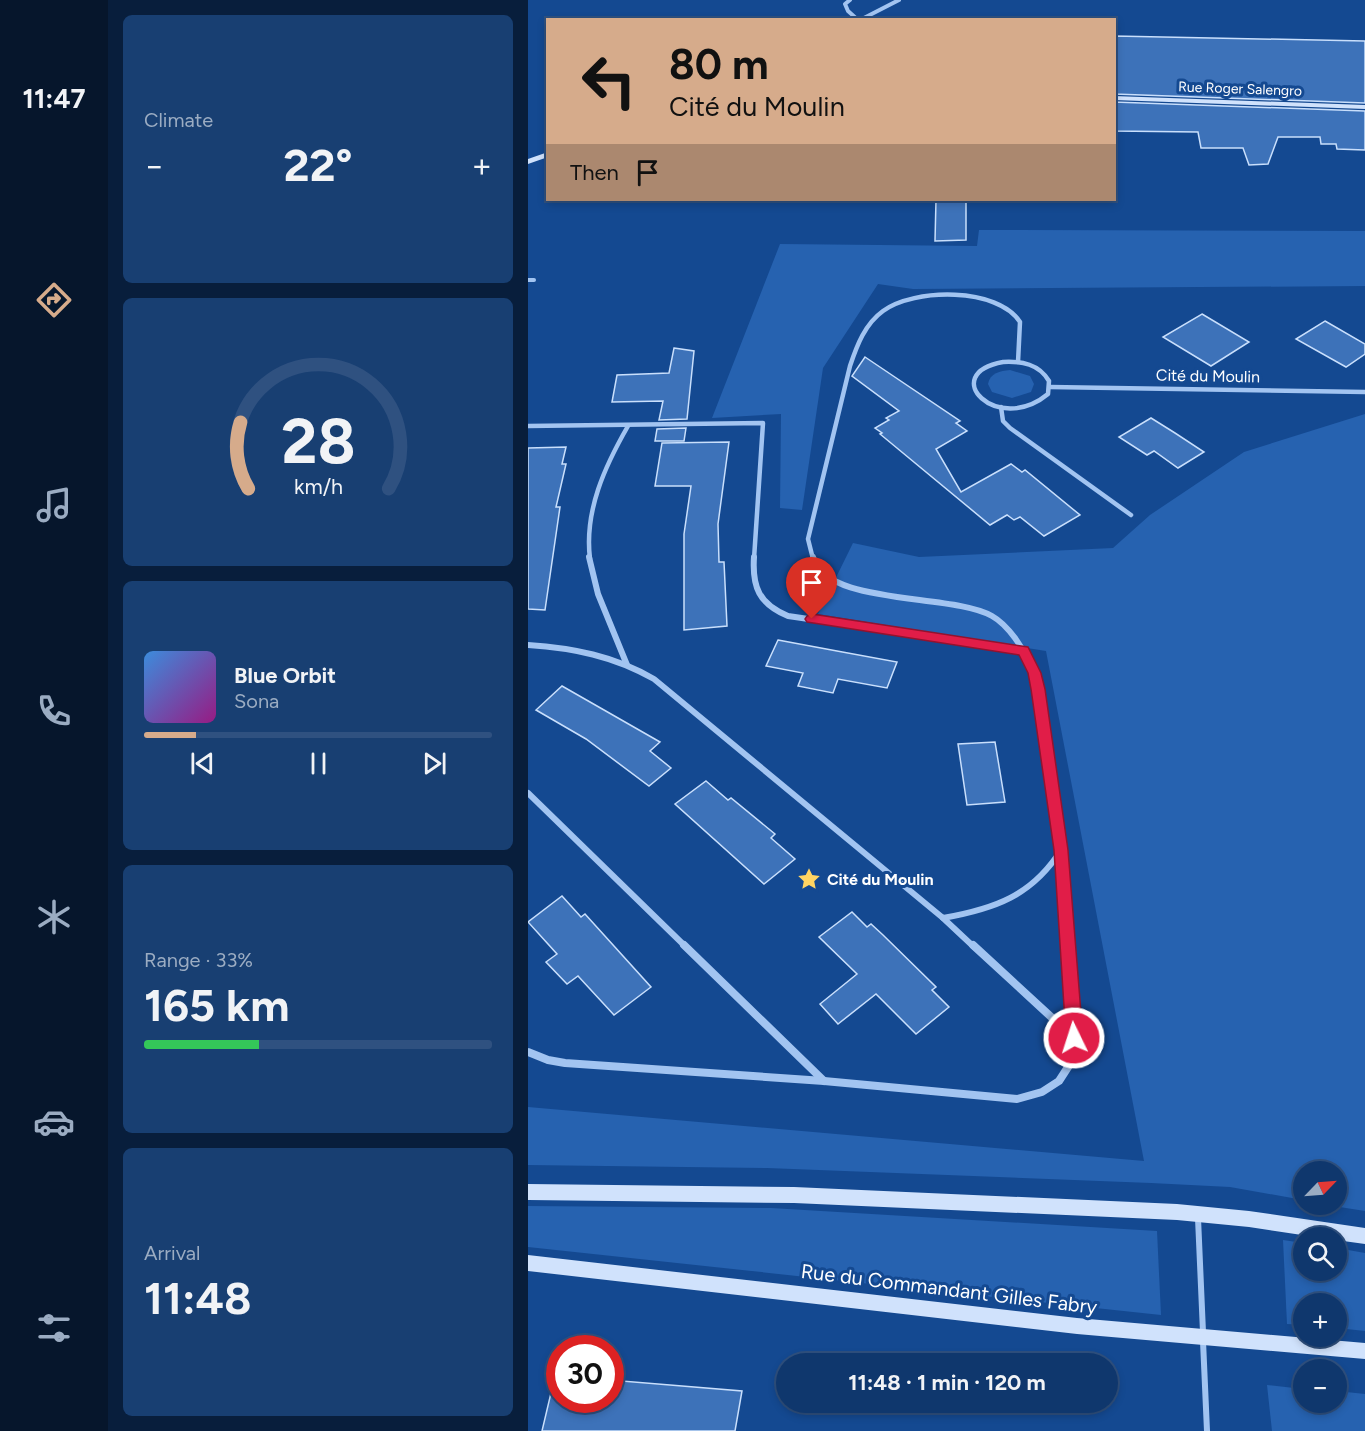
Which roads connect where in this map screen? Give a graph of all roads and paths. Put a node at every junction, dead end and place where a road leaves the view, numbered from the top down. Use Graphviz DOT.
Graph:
graph roads {
  1 [pos="846,0"];
  2 [pos="899,0"];
  3 [pos="857,18"];
  4 [pos="863,18"];
  5 [pos="1116,98"];
  6 [pos="1365,106"];
  7 [pos="546,155"];
  8 [pos="528,162"];
  9 [pos="528,280"];
  10 [pos="534,280"];
  11 [pos="1018,362"];
  12 [pos="1050,387"];
  13 [pos="1365,392"];
  14 [pos="1001,407"];
  15 [pos="528,426"];
  16 [pos="628,426"];
  17 [pos="1131,515"];
  18 [pos="528,645"];
  19 [pos="1023,650"];
  20 [pos="627,665"];
  21 [pos="528,793"];
  22 [pos="1061,850"];
  23 [pos="943,918"];
  24 [pos="1074,1038"];
  25 [pos="528,1052"];
  26 [pos="824,1081"];
  27 [pos="528,1192"];
  28 [pos="1198,1215"];
  29 [pos="1365,1236"];
  30 [pos="528,1263"];
  31 [pos="1203,1339"];
  32 [pos="1365,1352"];
  33 [pos="1207,1431"];
  1 -- 3 [label="street"];
  2 -- 4 [label="street"];
  5 -- 6 [label="street, Rue Roger Salengro"];
  7 -- 8 [label="street"];
  9 -- 10 [label="lane"];
  11 -- 12 [label="street"];
  11 -- 14 [label="street"];
  11 -- 19 [label="street"];
  12 -- 13 [label="street, Cité du Moulin"];
  12 -- 14 [label="street"];
  14 -- 17 [label="street"];
  15 -- 16 [label="street"];
  16 -- 19 [label="street"];
  16 -- 20 [label="street"];
  18 -- 20 [label="street"];
  19 -- 22 [label="street"];
  20 -- 23 [label="street"];
  21 -- 26 [label="street"];
  22 -- 23 [label="street"];
  22 -- 24 [label="street"];
  23 -- 24 [label="street"];
  24 -- 26 [label="street"];
  25 -- 26 [label="street"];
  27 -- 28 [label="street"];
  28 -- 29 [label="street"];
  28 -- 31 [label="lane"];
  30 -- 31 [label="street, Rue du Commandant Gilles Fabry"];
  31 -- 32 [label="street, Rue du Commandant Gilles Fabry"];
  31 -- 33 [label="lane"];
}
